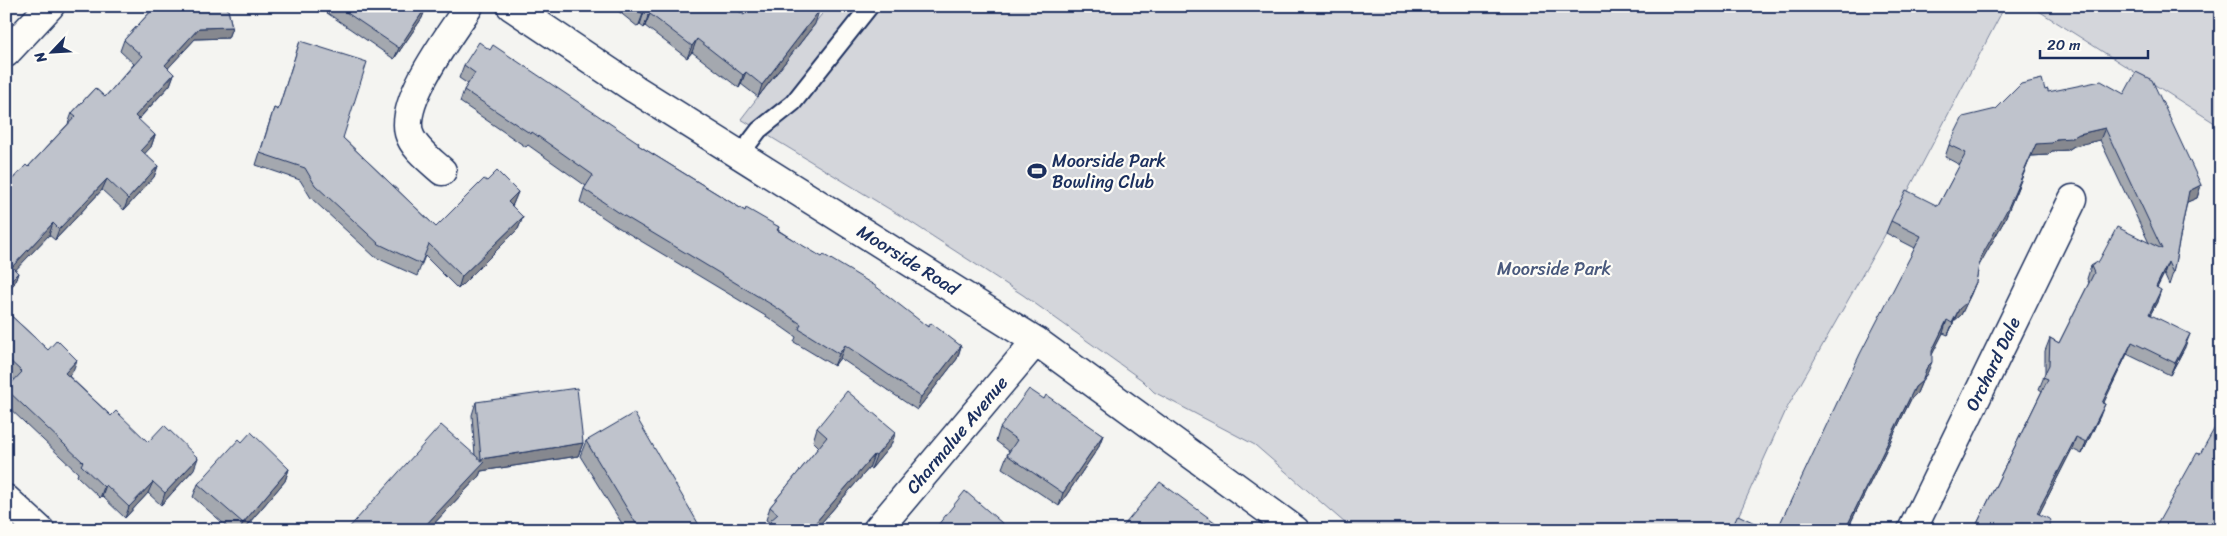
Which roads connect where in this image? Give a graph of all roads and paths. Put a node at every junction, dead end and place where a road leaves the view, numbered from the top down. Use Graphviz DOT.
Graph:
graph roads {
  1 [pos="50,6"];
  2 [pos="469,6"];
  3 [pos="870,6"];
  4 [pos="519,8"];
  5 [pos="6,53"];
  6 [pos="740,155"];
  7 [pos="442,171"];
  8 [pos="2073,199"];
  9 [pos="1036,341"];
  10 [pos="6,499"];
  11 [pos="1290,528"];
  12 [pos="40,530"];
  13 [pos="877,530"];
  14 [pos="1912,530"];
  1 -- 5 [label="street"];
  2 -- 7 [label="street"];
  3 -- 6 [label="lane"];
  4 -- 6 [label="street, Moorside Road"];
  6 -- 9 [label="street, Moorside Road"];
  8 -- 14 [label="street, Orchard Dale"];
  9 -- 11 [label="street, Moorside Road"];
  9 -- 13 [label="street, Charmalue Avenue"];
  10 -- 12 [label="street"];
}
